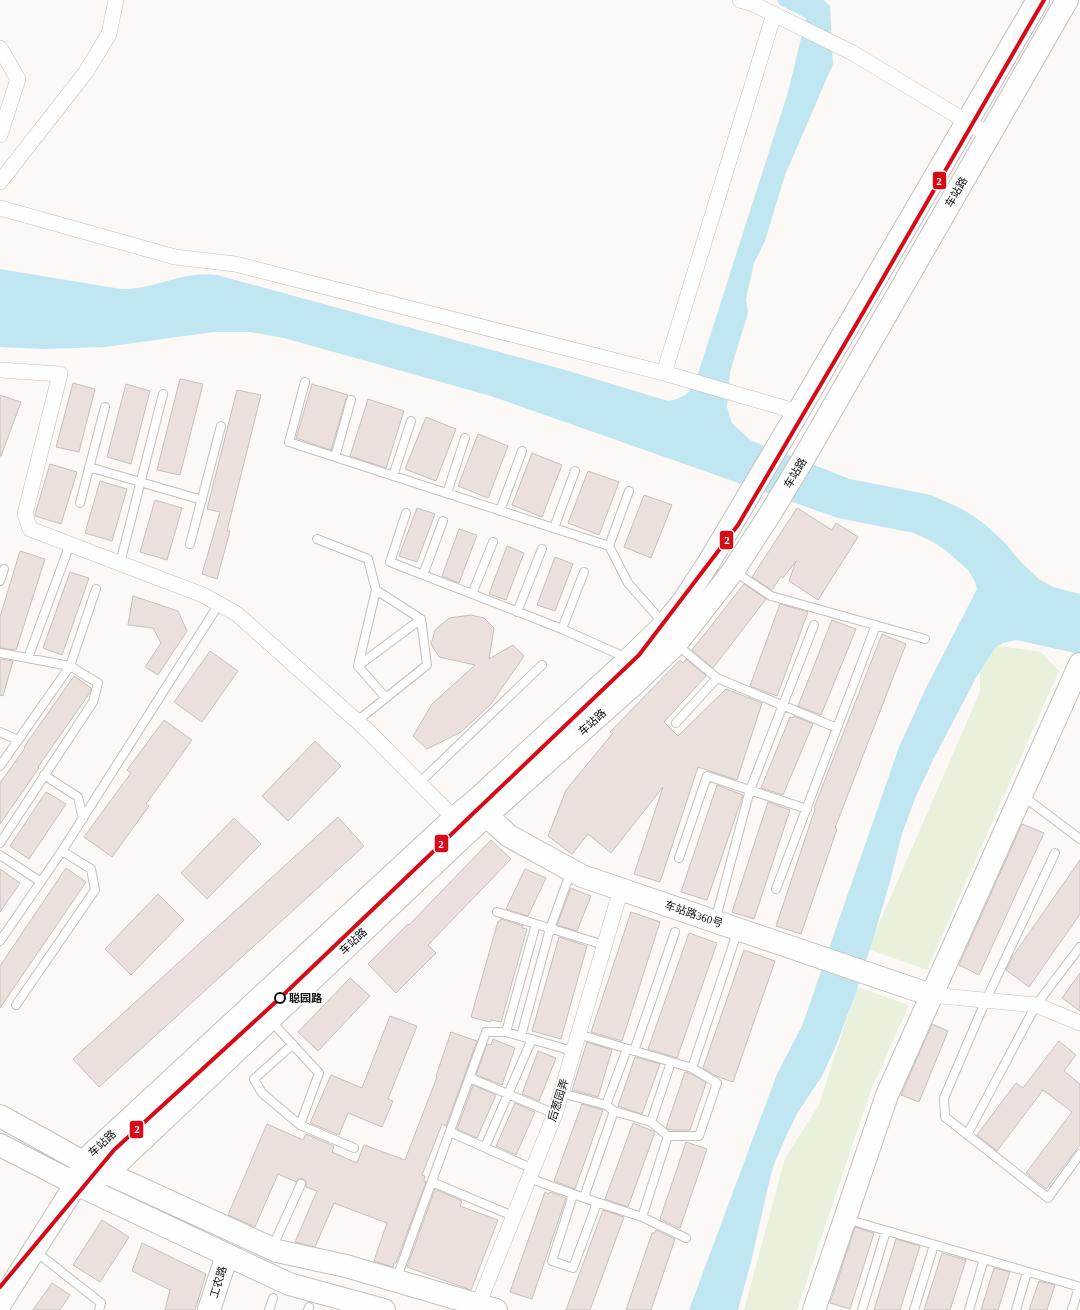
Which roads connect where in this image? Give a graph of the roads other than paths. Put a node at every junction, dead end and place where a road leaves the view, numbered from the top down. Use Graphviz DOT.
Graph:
graph roads {
  1 [pos="116,0"];
  2 [pos="740,0"];
  3 [pos="1038,0"];
  4 [pos="1067,0"];
  5 [pos="774,14"];
  6 [pos="0,48"];
  7 [pos="966,122"];
  8 [pos="0,135"];
  9 [pos="988,135"];
  10 [pos="0,182"];
  11 [pos="0,208"];
  12 [pos="0,370"];
  13 [pos="664,373"];
  14 [pos="305,382"];
  15 [pos="163,394"];
  16 [pos="351,400"];
  17 [pos="105,407"];
  18 [pos="798,412"];
  19 [pos="411,421"];
  20 [pos="221,426"];
  21 [pos="465,438"];
  22 [pos="522,451"];
  23 [pos="335,457"];
  24 [pos="89,467"];
  25 [pos="575,472"];
  26 [pos="393,476"];
  27 [pos="141,482"];
  28 [pos="629,491"];
  29 [pos="447,493"];
  30 [pos="202,500"];
  31 [pos="80,503"];
  32 [pos="500,511"];
  33 [pos="406,513"];
  34 [pos="443,521"];
  35 [pos="554,528"];
  36 [pos="317,539"];
  37 [pos="493,542"];
  38 [pos="70,544"];
  39 [pos="190,544"];
  40 [pos="609,546"];
  41 [pos="542,549"];
  42 [pos="120,563"];
  43 [pos="4,569"];
  44 [pos="733,571"];
  45 [pos="584,572"];
  46 [pos="423,575"];
  47 [pos="0,581"];
  48 [pos="96,589"];
  49 [pos="376,590"];
  50 [pos="472,594"];
  51 [pos="219,604"];
  52 [pos="517,612"];
  53 [pos="421,619"];
  54 [pos="664,625"];
  55 [pos="814,625"];
  56 [pos="876,625"];
  57 [pos="562,629"];
  58 [pos="925,639"];
  59 [pos="676,644"];
  60 [pos="0,653"];
  61 [pos="28,658"];
  62 [pos="630,660"];
  63 [pos="542,665"];
  64 [pos="70,666"];
  65 [pos="358,666"];
  66 [pos="1078,668"];
  67 [pos="717,678"];
  68 [pos="386,698"];
  69 [pos="783,705"];
  70 [pos="357,721"];
  71 [pos="676,723"];
  72 [pos="837,728"];
  73 [pos="0,732"];
  74 [pos="18,740"];
  75 [pos="0,766"];
  76 [pos="44,775"];
  77 [pos="419,783"];
  78 [pos="750,790"];
  79 [pos="1021,794"];
  80 [pos="481,809"];
  81 [pos="807,809"];
  82 [pos="83,819"];
  83 [pos="461,825"];
  84 [pos="1080,839"];
  85 [pos="0,843"];
  86 [pos="62,851"];
  87 [pos="1055,853"];
  88 [pos="0,855"];
  89 [pos="679,858"];
  90 [pos="571,870"];
  91 [pos="41,882"];
  92 [pos="621,889"];
  93 [pos="776,889"];
  94 [pos="497,912"];
  95 [pos="715,922"];
  96 [pos="536,924"];
  97 [pos="550,928"];
  98 [pos="739,930"];
  99 [pos="675,932"];
  100 [pos="0,941"];
  101 [pos="604,946"];
  102 [pos="1080,947"];
  103 [pos="931,995"];
  104 [pos="986,1000"];
  105 [pos="16,1005"];
  106 [pos="1036,1005"];
  107 [pos="270,1019"];
  108 [pos="1080,1023"];
  109 [pos="506,1032"];
  110 [pos="578,1034"];
  111 [pos="522,1036"];
  112 [pos="532,1039"];
  113 [pos="293,1044"];
  114 [pos="631,1050"];
  115 [pos="573,1051"];
  116 [pos="671,1062"];
  117 [pos="692,1068"];
  118 [pos="470,1078"];
  119 [pos="561,1093"];
  120 [pos="509,1095"];
  121 [pos="606,1105"];
  122 [pos="614,1111"];
  123 [pos="554,1114"];
  124 [pos="0,1116"];
  125 [pos="651,1122"];
  126 [pos="300,1125"];
  127 [pos="450,1132"];
  128 [pos="968,1135"];
  129 [pos="668,1136"];
  130 [pos="0,1145"];
  131 [pos="354,1148"];
  132 [pos="485,1148"];
  133 [pos="1080,1154"];
  134 [pos="83,1162"];
  135 [pos="107,1173"];
  136 [pos="531,1173"];
  137 [pos="432,1182"];
  138 [pos="76,1184"];
  139 [pos="301,1184"];
  140 [pos="573,1195"];
  141 [pos="584,1197"];
  142 [pos="597,1203"];
  143 [pos="513,1216"];
  144 [pos="642,1217"];
  145 [pos="845,1219"];
  146 [pos="886,1231"];
  147 [pos="686,1238"];
  148 [pos="934,1245"];
  149 [pos="272,1249"];
  150 [pos="34,1250"];
  151 [pos="226,1255"];
  152 [pos="984,1259"];
  153 [pos="1027,1272"];
  154 [pos="396,1281"];
  155 [pos="1080,1287"];
  156 [pos="273,1298"];
  157 [pos="0,1304"];
  158 [pos="487,1307"];
  159 [pos="99,1310"];
  160 [pos="209,1310"];
  161 [pos="269,1310"];
  162 [pos="384,1310"];
  163 [pos="814,1310"];
  164 [pos="862,1310"];
  165 [pos="914,1310"];
  166 [pos="969,1310"];
  167 [pos="1016,1310"];
  168 [pos="1072,1310"];
  1 -- 10 [label="street"];
  2 -- 5 [label="street"];
  3 -- 7 [label="main road, 车站路"];
  4 -- 9 [label="main road, 车站路"];
  5 -- 7 [label="street"];
  5 -- 13 [label="street"];
  6 -- 8 [label="street"];
  7 -- 9 [label="street"];
  7 -- 18 [label="main road, 车站路"];
  9 -- 44 [label="main road, 车站路"];
  11 -- 13 [label="street"];
  12 -- 38 [label="street"];
  13 -- 18 [label="street"];
  14 -- 23 [label="lane"];
  15 -- 27 [label="lane"];
  16 -- 23 [label="lane"];
  17 -- 24 [label="lane"];
  18 -- 54 [label="main road, 车站路"];
  19 -- 26 [label="lane"];
  20 -- 30 [label="lane"];
  21 -- 29 [label="lane"];
  22 -- 32 [label="lane"];
  23 -- 26 [label="lane"];
  24 -- 27 [label="lane"];
  24 -- 31 [label="lane"];
  25 -- 35 [label="lane"];
  26 -- 29 [label="lane"];
  27 -- 30 [label="lane"];
  27 -- 42 [label="lane"];
  28 -- 40 [label="lane"];
  29 -- 32 [label="lane"];
  30 -- 39 [label="lane"];
  32 -- 35 [label="lane"];
  33 -- 46 [label="lane"];
  34 -- 46 [label="lane"];
  35 -- 40 [label="lane"];
  36 -- 49 [label="lane"];
  37 -- 50 [label="lane"];
  38 -- 42 [label="street"];
  38 -- 61 [label="lane"];
  40 -- 54 [label="lane"];
  41 -- 52 [label="lane"];
  42 -- 51 [label="street"];
  43 -- 47 [label="lane"];
  44 -- 56 [label="lane"];
  44 -- 59 [label="main road, 车站路"];
  45 -- 57 [label="lane"];
  46 -- 50 [label="lane"];
  48 -- 64 [label="lane"];
  49 -- 53 [label="lane"];
  49 -- 65 [label="lane"];
  50 -- 52 [label="lane"];
  51 -- 70 [label="street"];
  51 -- 82 [label="lane"];
  52 -- 57 [label="lane"];
  53 -- 65 [label="lane"];
  53 -- 68 [label="lane"];
  54 -- 62 [label="main road, 车站路"];
  55 -- 69 [label="lane"];
  56 -- 58 [label="lane"];
  56 -- 72 [label="lane"];
  57 -- 62 [label="lane"];
  59 -- 67 [label="lane"];
  59 -- 80 [label="main road, 车站路"];
  60 -- 61 [label="lane"];
  61 -- 64 [label="lane"];
  62 -- 80 [label="main road, 车站路"];
  63 -- 77 [label="lane"];
  64 -- 74 [label="lane"];
  64 -- 76 [label="lane"];
  65 -- 68 [label="lane"];
  66 -- 79 [label="main road"];
  67 -- 69 [label="lane"];
  67 -- 71 [label="lane"];
  68 -- 70 [label="lane"];
  69 -- 72 [label="lane"];
  69 -- 78 [label="lane"];
  70 -- 77 [label="street"];
  72 -- 81 [label="lane"];
  73 -- 74 [label="lane"];
  74 -- 75 [label="lane"];
  76 -- 82 [label="lane"];
  76 -- 85 [label="lane"];
  77 -- 83 [label="street"];
  78 -- 81 [label="lane"];
  78 -- 89 [label="lane"];
  78 -- 95 [label="lane"];
  79 -- 84 [label="lane"];
  79 -- 103 [label="main road"];
  80 -- 83 [label="main road, 车站路"];
  80 -- 90 [label="main road, 车站路360号"];
  81 -- 93 [label="lane"];
  82 -- 86 [label="lane"];
  83 -- 107 [label="main road, 车站路"];
  83 -- 134 [label="main road, 车站路"];
  86 -- 91 [label="lane"];
  86 -- 105 [label="lane"];
  87 -- 104 [label="lane"];
  88 -- 91 [label="lane"];
  90 -- 92 [label="main road, 车站路360号"];
  90 -- 97 [label="lane"];
  91 -- 100 [label="lane"];
  92 -- 95 [label="main road, 车站路360号"];
  92 -- 101 [label="street, 后葱园弄"];
  94 -- 96 [label="lane"];
  95 -- 98 [label="main road, 车站路360号"];
  96 -- 97 [label="lane"];
  96 -- 109 [label="lane"];
  97 -- 101 [label="lane"];
  97 -- 111 [label="lane"];
  98 -- 103 [label="main road, 车站路360号"];
  98 -- 117 [label="lane"];
  99 -- 114 [label="lane"];
  101 -- 110 [label="street, 后葱园弄"];
  102 -- 106 [label="lane"];
  103 -- 104 [label="street"];
  103 -- 145 [label="main road"];
  104 -- 106 [label="street"];
  104 -- 128 [label="lane"];
  106 -- 108 [label="street"];
  106 -- 128 [label="lane"];
  107 -- 113 [label="lane"];
  107 -- 135 [label="main road, 车站路"];
  109 -- 111 [label="lane"];
  109 -- 118 [label="lane"];
  110 -- 114 [label="lane"];
  110 -- 115 [label="street, 后葱园弄"];
  111 -- 112 [label="lane"];
  112 -- 115 [label="lane"];
  112 -- 120 [label="lane"];
  113 -- 126 [label="lane"];
  113 -- 126 [label="lane"];
  114 -- 116 [label="lane"];
  114 -- 121 [label="lane"];
  115 -- 119 [label="street, 后葱园弄"];
  116 -- 117 [label="lane"];
  116 -- 125 [label="lane"];
  117 -- 129 [label="lane"];
  118 -- 120 [label="lane"];
  118 -- 127 [label="lane"];
  119 -- 121 [label="lane"];
  119 -- 123 [label="street, 后葱园弄"];
  120 -- 123 [label="lane"];
  120 -- 132 [label="lane"];
  121 -- 122 [label="lane"];
  122 -- 125 [label="lane"];
  122 -- 141 [label="lane"];
  123 -- 136 [label="street, 后葱园弄"];
  124 -- 134 [label="main road"];
  125 -- 129 [label="lane"];
  126 -- 131 [label="lane"];
  127 -- 132 [label="lane"];
  127 -- 137 [label="lane"];
  128 -- 133 [label="lane"];
  129 -- 144 [label="lane"];
  130 -- 138 [label="main road"];
  132 -- 136 [label="lane"];
  134 -- 135 [label="main road"];
  134 -- 138 [label="main road, 车站路"];
  135 -- 138 [label="main road, 车站路"];
  135 -- 149 [label="main road"];
  136 -- 140 [label="lane"];
  136 -- 143 [label="street, 后葱园弄"];
  137 -- 143 [label="lane"];
  137 -- 154 [label="lane"];
  138 -- 150 [label="main road"];
  138 -- 151 [label="main road"];
  139 -- 149 [label="lane"];
  140 -- 141 [label="lane"];
  140 -- 142 [label="lane"];
  141 -- 142 [label="lane"];
  142 -- 144 [label="lane"];
  143 -- 158 [label="street, 后葱园弄"];
  144 -- 147 [label="lane"];
  145 -- 146 [label="lane"];
  145 -- 163 [label="main road"];
  146 -- 148 [label="lane"];
  146 -- 164 [label="lane"];
  148 -- 152 [label="lane"];
  148 -- 165 [label="lane"];
  149 -- 154 [label="main road"];
  150 -- 157 [label="main road"];
  150 -- 159 [label="lane"];
  151 -- 160 [label="main road, 工农路"];
  151 -- 162 [label="main road"];
  152 -- 153 [label="lane"];
  152 -- 166 [label="lane"];
  153 -- 155 [label="lane"];
  153 -- 167 [label="lane"];
  154 -- 158 [label="main road"];
  155 -- 168 [label="lane"];
  156 -- 161 [label="lane"];
}
